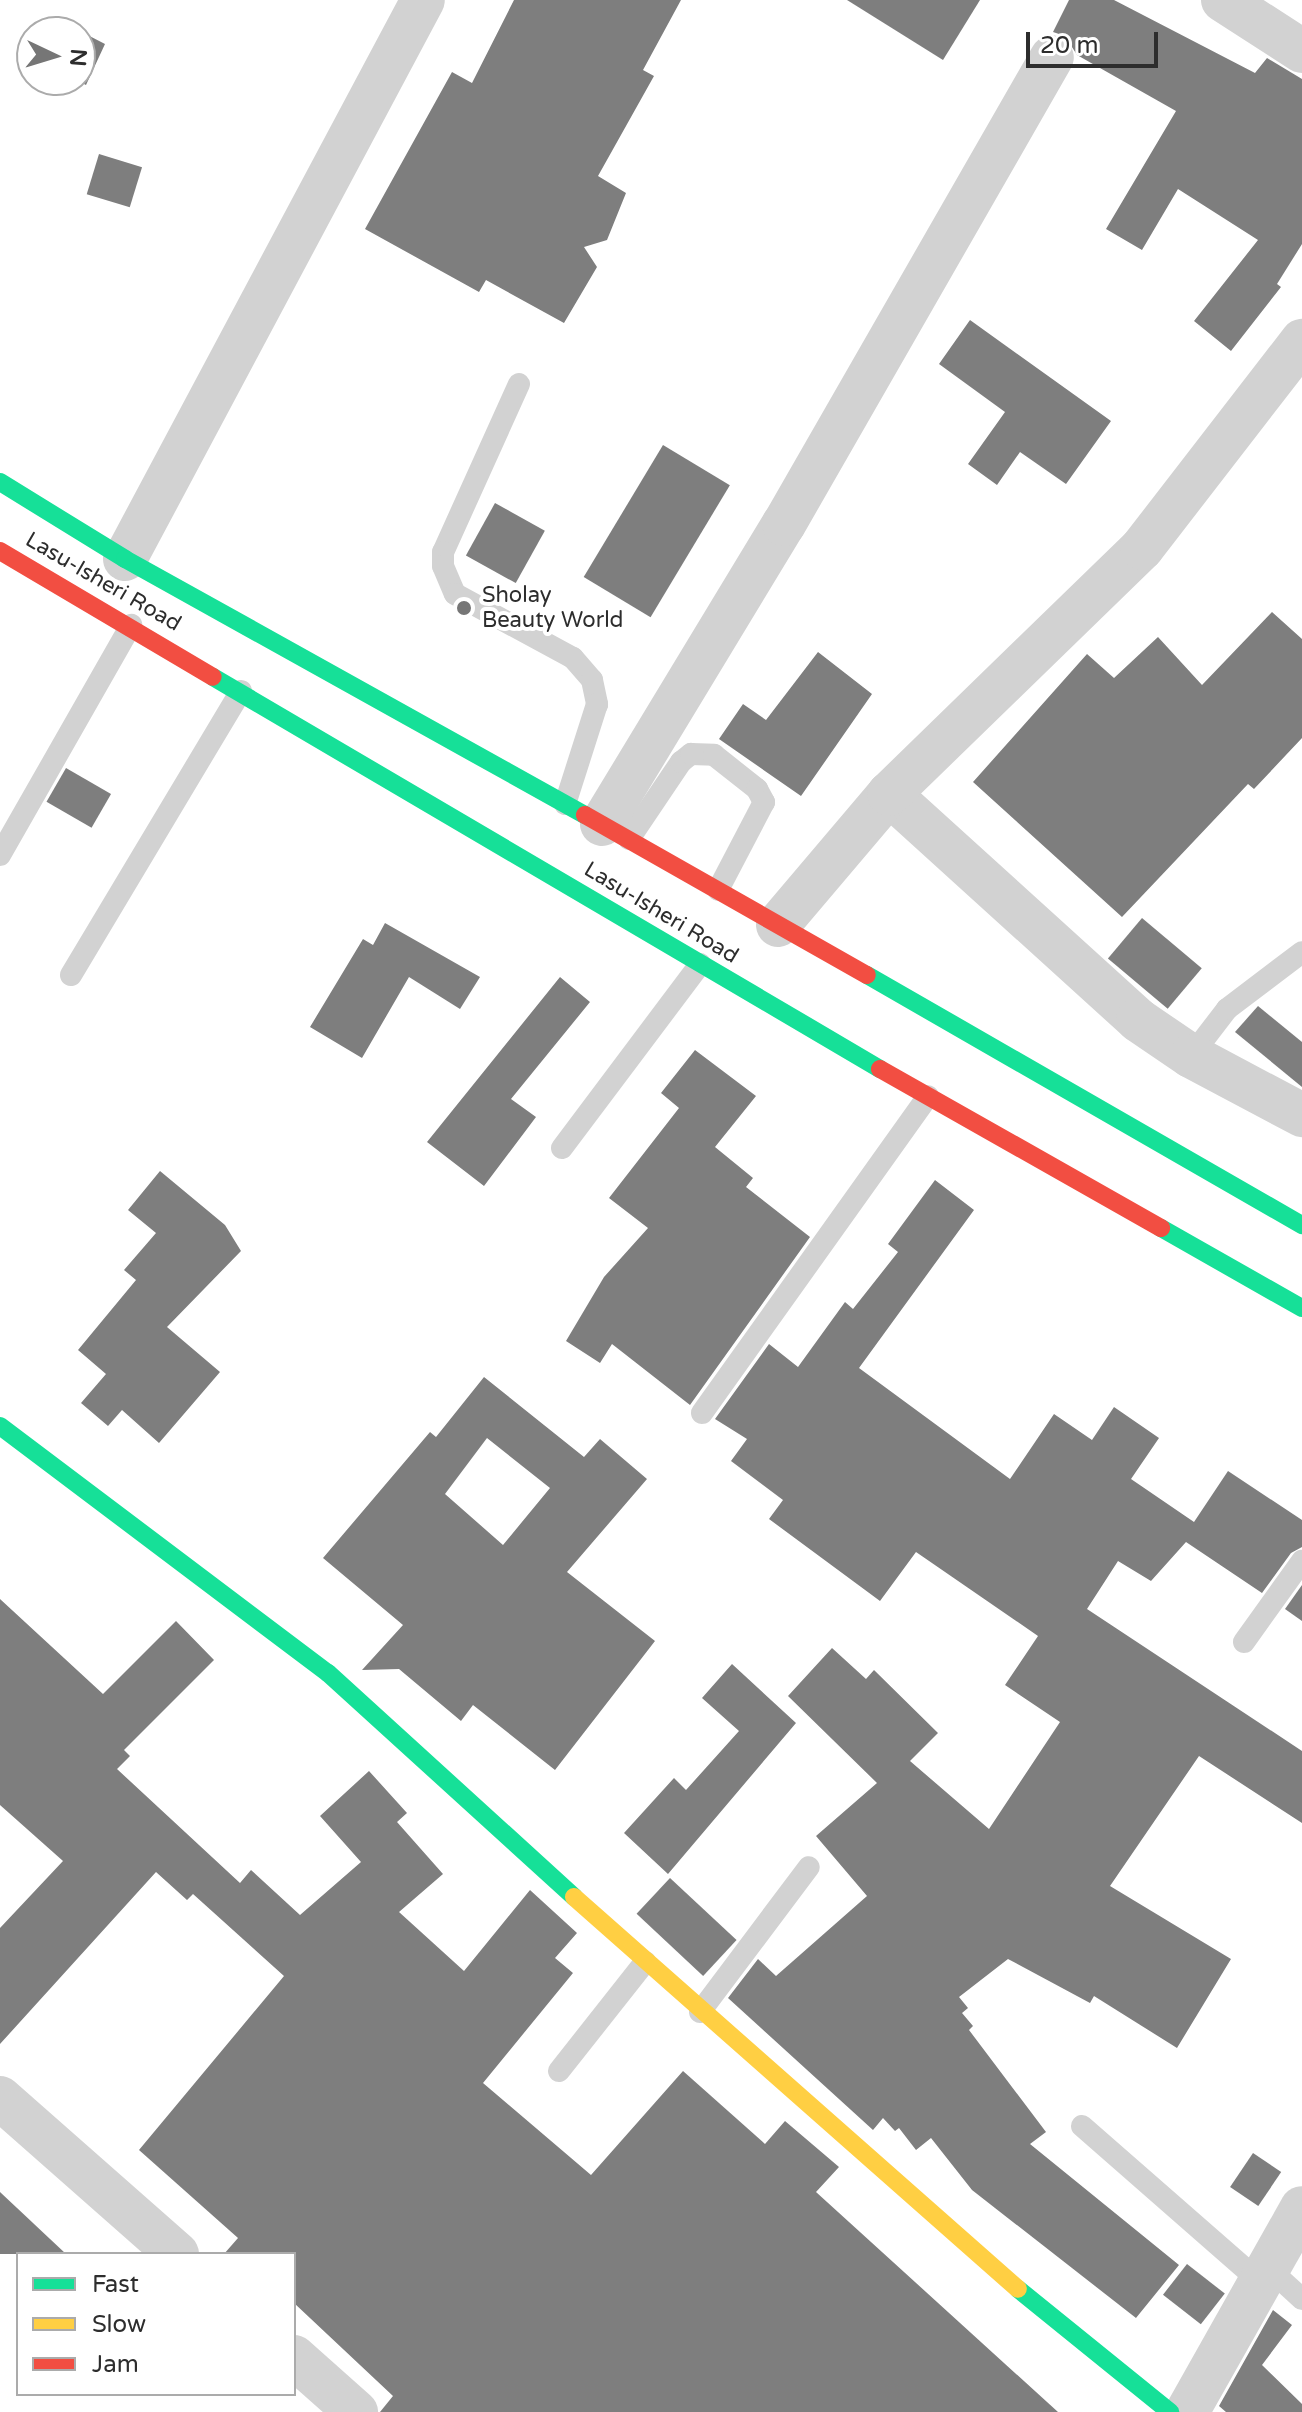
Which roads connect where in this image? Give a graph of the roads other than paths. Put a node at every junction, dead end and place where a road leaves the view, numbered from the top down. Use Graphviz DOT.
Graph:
graph roads {
  1 [pos="423,0"];
  2 [pos="1223,0"];
  3 [pos="1302,51"];
  4 [pos="1052,57"];
  5 [pos="1302,341"];
  6 [pos="519,384"];
  7 [pos="0,482"];
  8 [pos="0,551"];
  9 [pos="125,559"];
  10 [pos="131,625"];
  11 [pos="241,691"];
  12 [pos="889,794"];
  13 [pos="599,822"];
  14 [pos="0,855"];
  15 [pos="718,890"];
  16 [pos="778,925"];
  17 [pos="1302,952"];
  18 [pos="700,964"];
  19 [pos="71,975"];
  20 [pos="1191,1056"];
  21 [pos="928,1096"];
  22 [pos="1302,1115"];
  23 [pos="562,1148"];
  24 [pos="1302,1225"];
  25 [pos="1302,1308"];
  26 [pos="702,1413"];
  27 [pos="0,1426"];
  28 [pos="1302,1561"];
  29 [pos="1244,1642"];
  30 [pos="809,1867"];
  31 [pos="645,1962"];
  32 [pos="700,2012"];
  33 [pos="559,2071"];
  34 [pos="0,2098"];
  35 [pos="1082,2126"];
  36 [pos="1302,2208"];
  37 [pos="175,2252"];
  38 [pos="1262,2273"];
  39 [pos="1302,2299"];
  40 [pos="296,2359"];
  41 [pos="356,2412"];
  42 [pos="1170,2412"];
  43 [pos="1187,2412"];
  1 -- 9 [label="street"];
  2 -- 3 [label="street"];
  4 -- 13 [label="street"];
  5 -- 12 [label="street"];
  6 -- 13 [label="lane"];
  7 -- 9 [label="main road, Lasu-Isheri Road"];
  8 -- 10 [label="main road, Lasu-Isheri Road"];
  9 -- 13 [label="main road, Lasu-Isheri Road"];
  10 -- 11 [label="main road, Lasu-Isheri Road"];
  10 -- 14 [label="lane"];
  11 -- 18 [label="main road, Lasu-Isheri Road"];
  11 -- 19 [label="lane"];
  12 -- 16 [label="street"];
  12 -- 20 [label="street"];
  13 -- 15 [label="main road, Lasu-Isheri Road"];
  13 -- 15 [label="lane"];
  15 -- 16 [label="main road, Lasu-Isheri Road"];
  16 -- 24 [label="main road, Lasu-Isheri Road"];
  17 -- 20 [label="lane"];
  18 -- 21 [label="main road, Lasu-Isheri Road"];
  18 -- 23 [label="lane"];
  20 -- 22 [label="street"];
  21 -- 25 [label="main road, Lasu-Isheri Road"];
  21 -- 26 [label="lane"];
  27 -- 31 [label="main road"];
  28 -- 29 [label="lane"];
  30 -- 32 [label="lane"];
  31 -- 32 [label="main road"];
  31 -- 33 [label="lane"];
  32 -- 42 [label="main road"];
  34 -- 37 [label="street"];
  35 -- 38 [label="lane"];
  36 -- 38 [label="street"];
  38 -- 39 [label="lane"];
  38 -- 43 [label="street"];
  40 -- 41 [label="street"];
}
